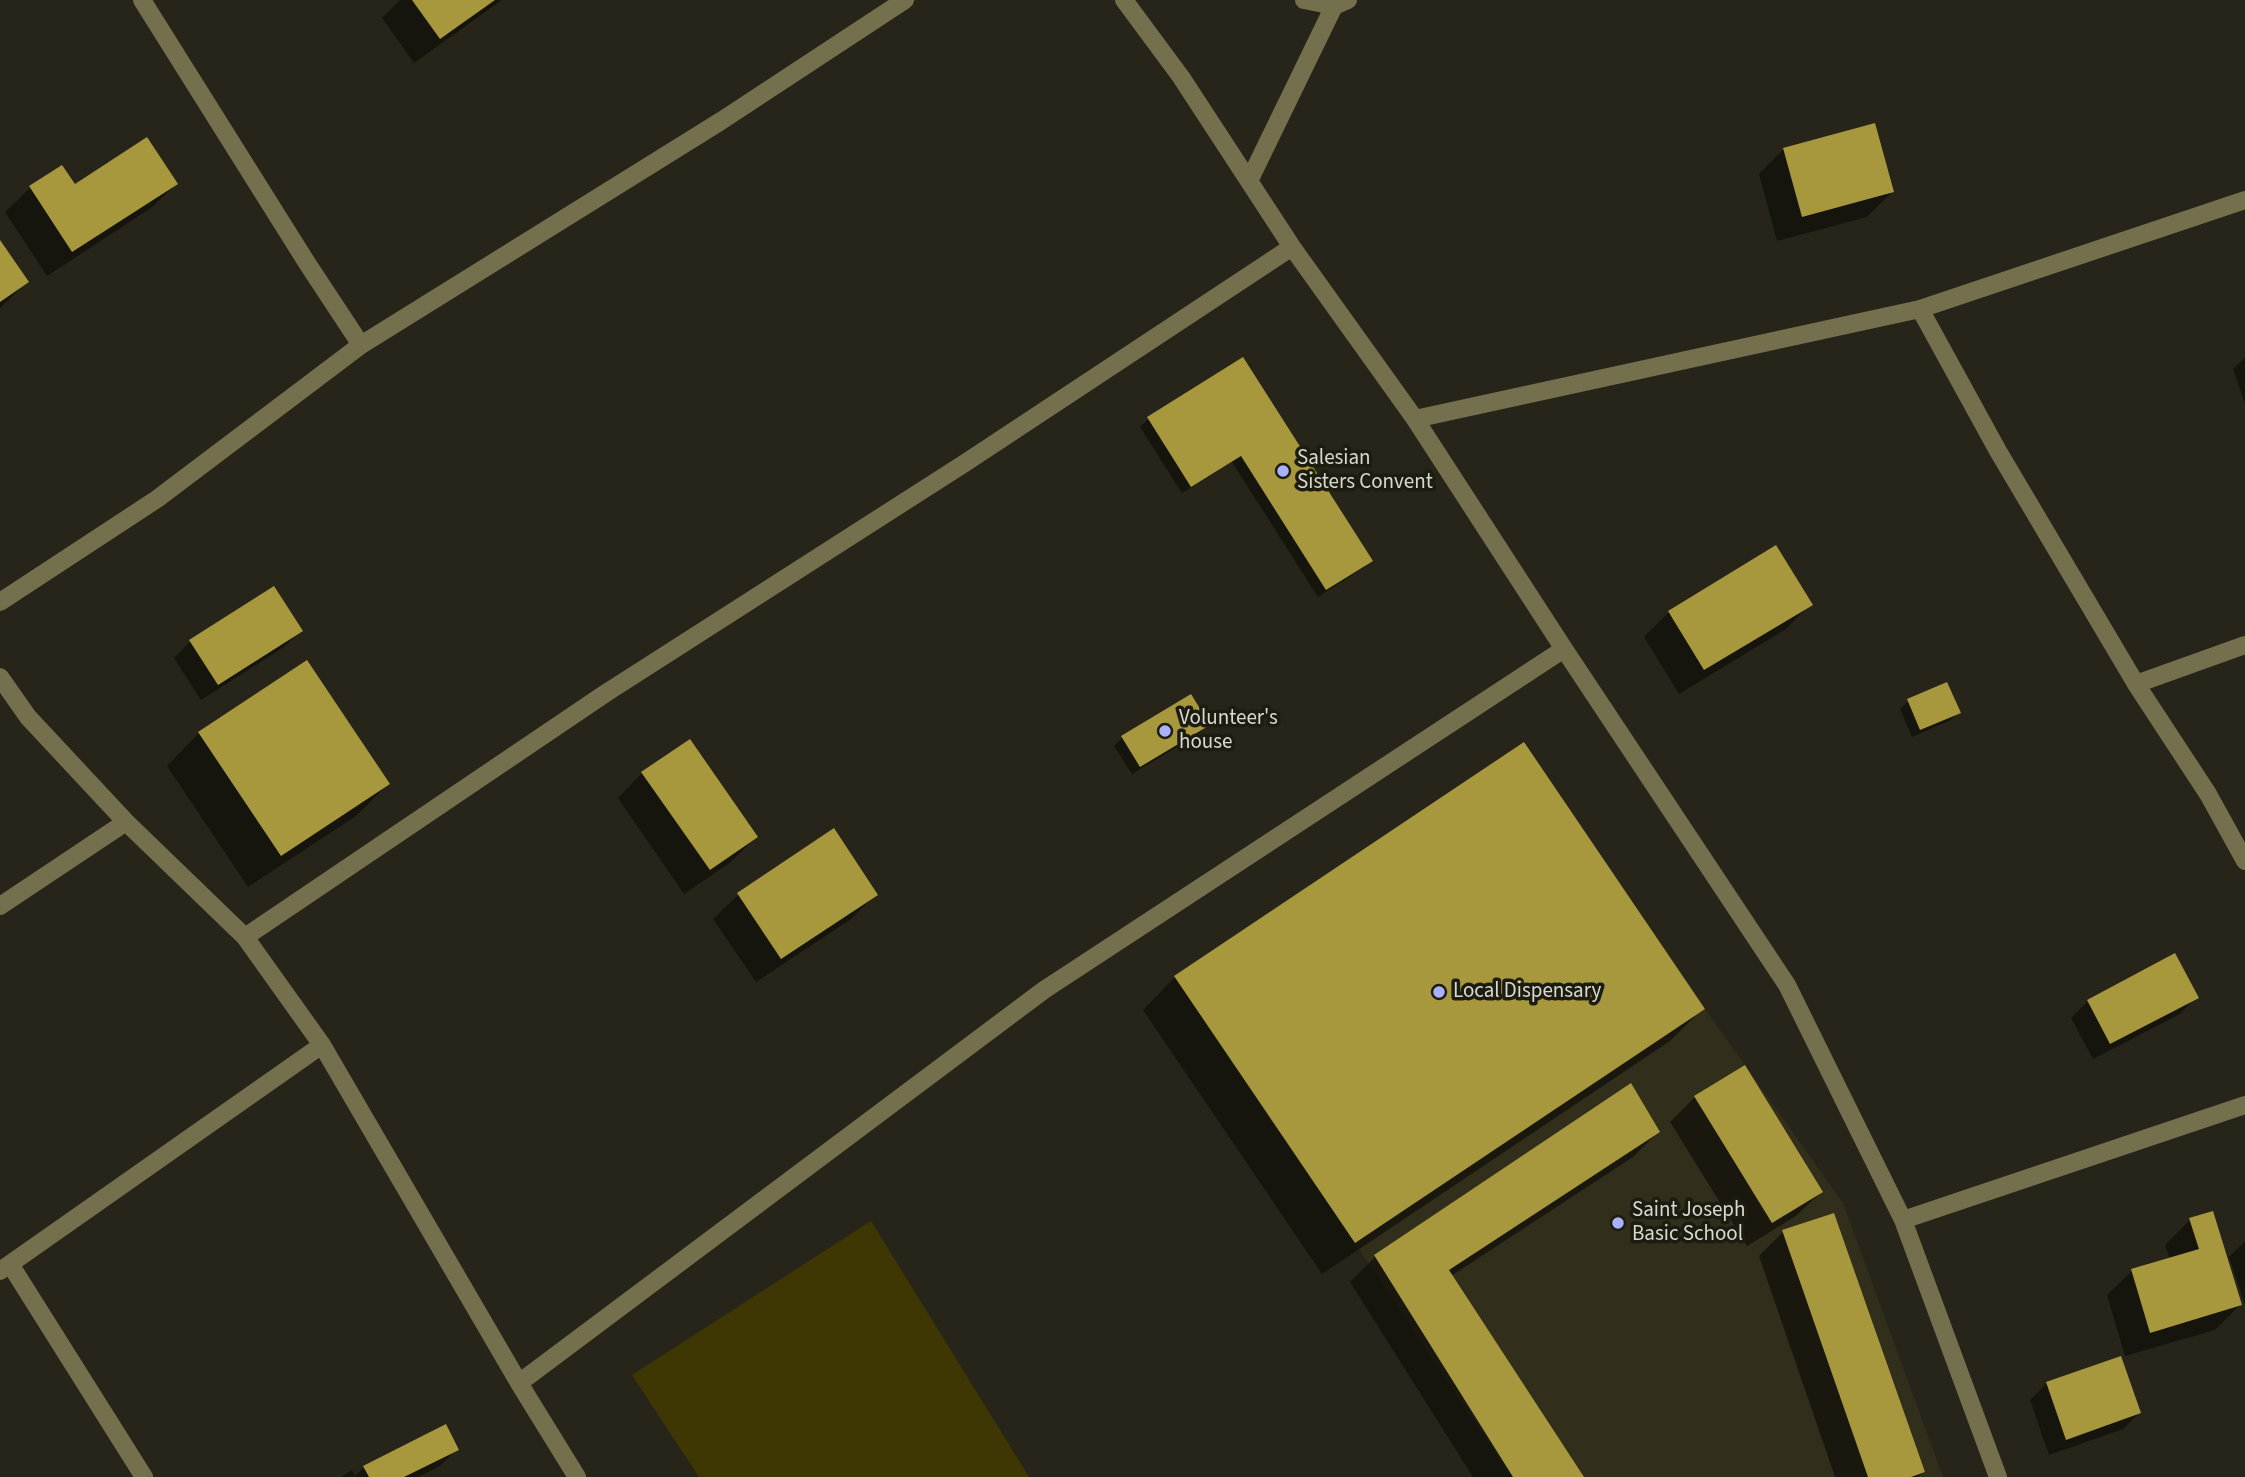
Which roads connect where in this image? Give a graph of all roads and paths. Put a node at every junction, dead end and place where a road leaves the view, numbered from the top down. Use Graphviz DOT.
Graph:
graph roads {
  1 [pos="905,0"];
  2 [pos="1124,0"];
  3 [pos="1304,0"];
  4 [pos="147,2"];
  5 [pos="1341,3"];
  6 [pos="1248,181"];
  7 [pos="2245,200"];
  8 [pos="1292,247"];
  9 [pos="1920,309"];
  10 [pos="361,345"];
  11 [pos="1415,419"];
  12 [pos="0,602"];
  13 [pos="2245,645"];
  14 [pos="1564,649"];
  15 [pos="0,677"];
  16 [pos="2136,684"];
  17 [pos="126,822"];
  18 [pos="2245,861"];
  19 [pos="0,906"];
  20 [pos="246,937"];
  21 [pos="322,1045"];
  22 [pos="2245,1105"];
  23 [pos="1903,1220"];
  24 [pos="5,1267"];
  25 [pos="519,1383"];
  26 [pos="145,1477"];
  27 [pos="578,1477"];
  28 [pos="1998,1477"];
  1 -- 10 [label="street"];
  2 -- 6 [label="street"];
  3 -- 5 [label="street"];
  4 -- 10 [label="street"];
  5 -- 6 [label="street"];
  6 -- 8 [label="street"];
  7 -- 9 [label="street"];
  8 -- 11 [label="street"];
  8 -- 20 [label="street"];
  9 -- 11 [label="street"];
  9 -- 16 [label="street"];
  10 -- 12 [label="street"];
  11 -- 14 [label="street"];
  13 -- 16 [label="street"];
  14 -- 23 [label="street"];
  14 -- 25 [label="street"];
  15 -- 17 [label="street"];
  16 -- 18 [label="street"];
  17 -- 19 [label="street"];
  17 -- 20 [label="street"];
  20 -- 21 [label="street"];
  21 -- 24 [label="street"];
  21 -- 25 [label="street"];
  22 -- 23 [label="street"];
  23 -- 28 [label="street"];
  24 -- 26 [label="street"];
  25 -- 27 [label="street"];
}
